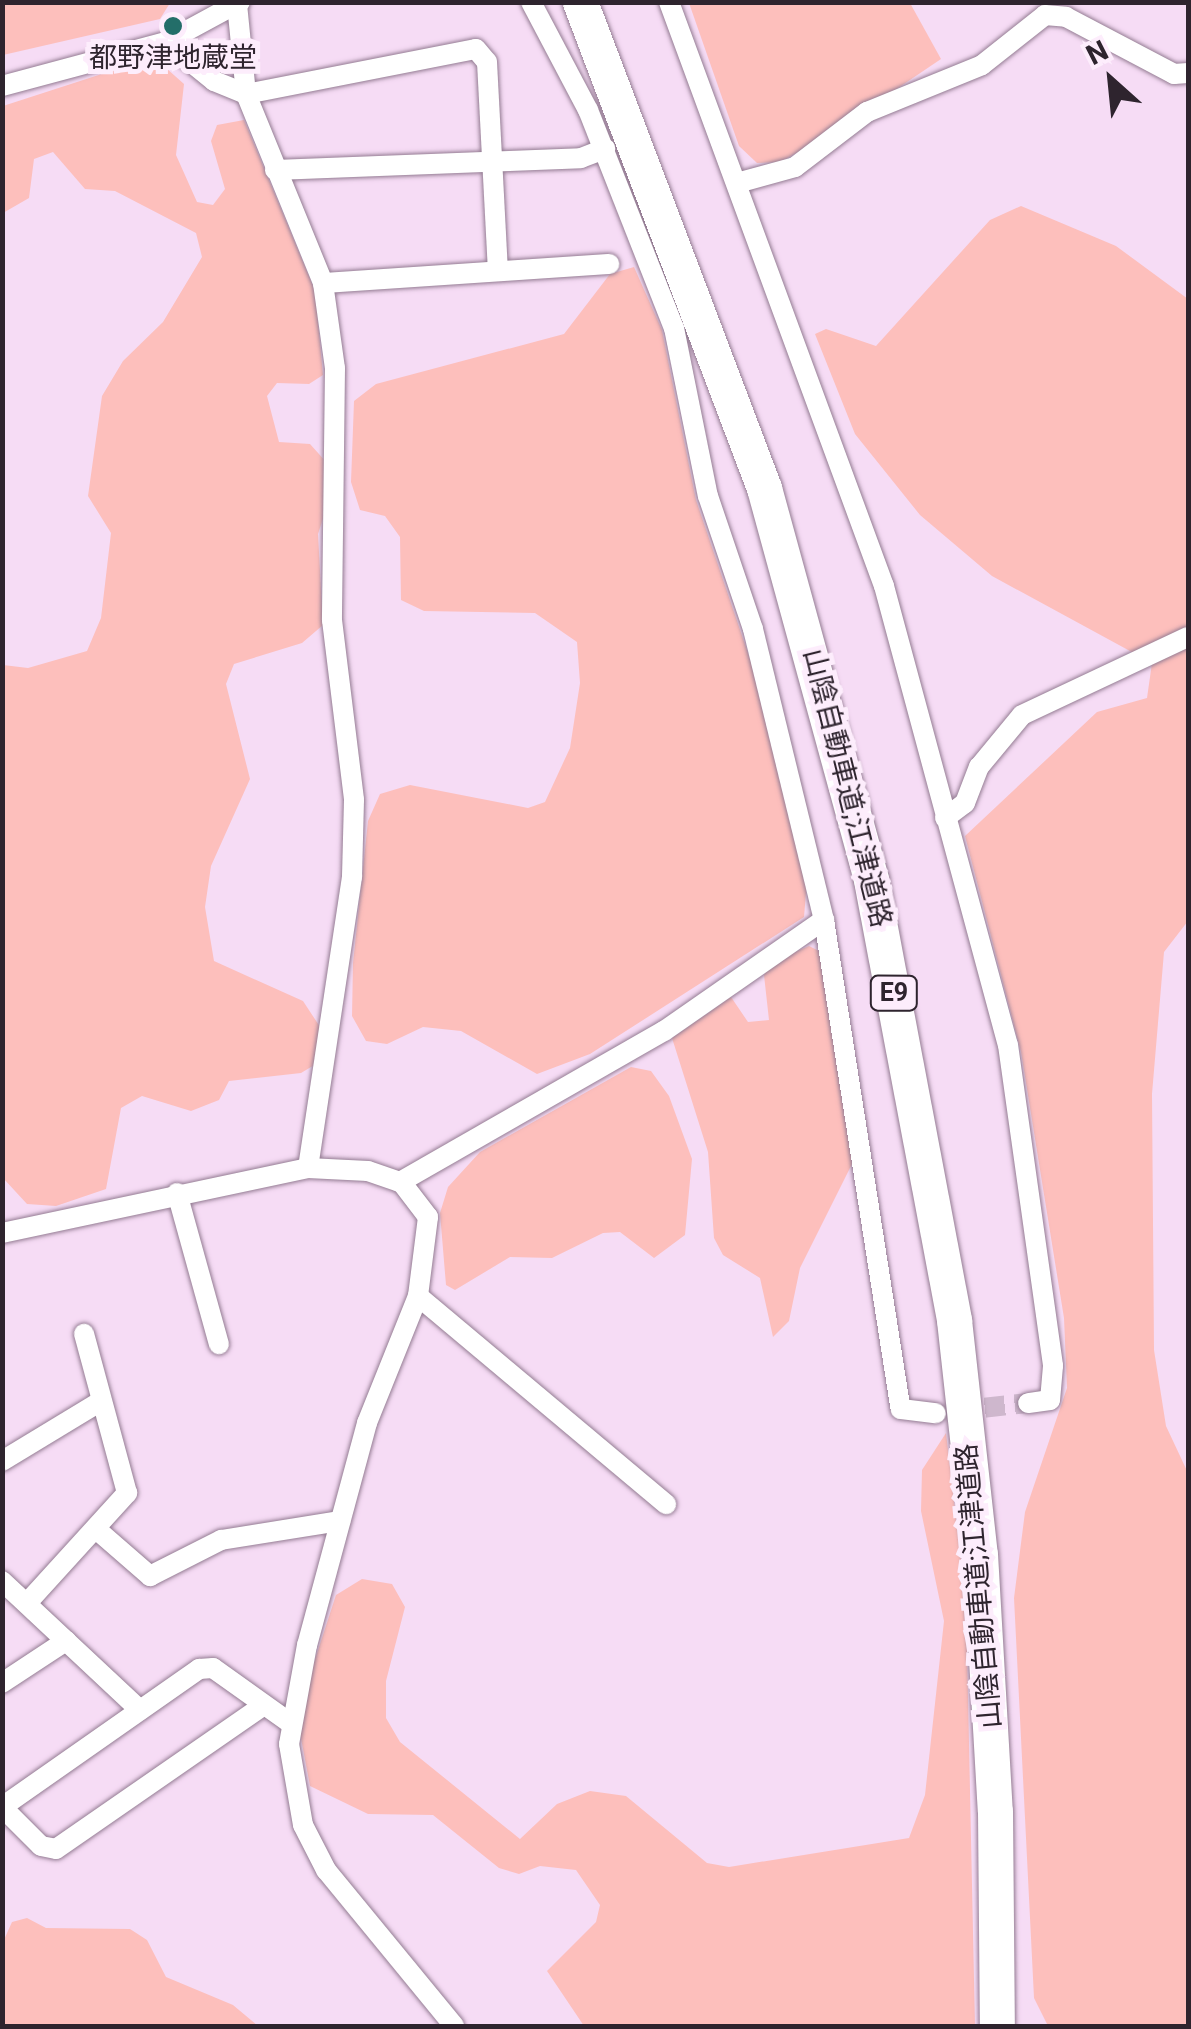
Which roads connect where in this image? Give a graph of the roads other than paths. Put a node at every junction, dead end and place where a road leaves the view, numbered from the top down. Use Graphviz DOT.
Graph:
graph roads {
  1 [pos="531,2"];
  2 [pos="580,2"];
  3 [pos="669,2"];
  4 [pos="239,3"];
  5 [pos="166,42"];
  6 [pos="1188,73"];
  7 [pos="2,86"];
  8 [pos="246,94"];
  9 [pos="604,149"];
  10 [pos="492,162"];
  11 [pos="275,170"];
  12 [pos="738,183"];
  13 [pos="609,264"];
  14 [pos="498,270"];
  15 [pos="324,283"];
  16 [pos="1188,636"];
  17 [pos="945,818"];
  18 [pos="824,920"];
  19 [pos="308,1168"];
  20 [pos="400,1182"];
  21 [pos="177,1193"];
  22 [pos="2,1233"];
  23 [pos="418,1296"];
  24 [pos="84,1334"];
  25 [pos="219,1344"];
  26 [pos="102,1401"];
  27 [pos="1028,1403"];
  28 [pos="936,1413"];
  29 [pos="2,1461"];
  30 [pos="666,1504"];
  31 [pos="340,1521"];
  32 [pos="96,1528"];
  33 [pos="2,1580"];
  34 [pos="26,1603"];
  35 [pos="66,1641"];
  36 [pos="2,1683"];
  37 [pos="264,1705"];
  38 [pos="140,1710"];
  39 [pos="290,1724"];
  40 [pos="3,1808"];
  41 [pos="454,2026"];
  42 [pos="997,2026"];
  1 -- 9 [label="street"];
  2 -- 42 [label="highway, 山陰自動車道;江津道路 / E9"];
  3 -- 12 [label="street"];
  4 -- 5 [label="street"];
  4 -- 8 [label="street"];
  5 -- 7 [label="street"];
  5 -- 8 [label="street"];
  6 -- 12 [label="street"];
  8 -- 10 [label="street"];
  8 -- 11 [label="street"];
  9 -- 10 [label="street"];
  9 -- 18 [label="street"];
  10 -- 11 [label="street"];
  10 -- 14 [label="street"];
  11 -- 15 [label="street"];
  12 -- 17 [label="street"];
  13 -- 14 [label="street"];
  14 -- 15 [label="street"];
  15 -- 19 [label="street"];
  16 -- 17 [label="street"];
  17 -- 27 [label="street"];
  18 -- 20 [label="street"];
  18 -- 28 [label="street"];
  19 -- 20 [label="street"];
  19 -- 21 [label="street"];
  20 -- 23 [label="street"];
  21 -- 22 [label="street"];
  21 -- 25 [label="street"];
  23 -- 30 [label="street"];
  23 -- 31 [label="street"];
  24 -- 26 [label="street"];
  26 -- 29 [label="street"];
  26 -- 32 [label="street"];
  31 -- 32 [label="street"];
  31 -- 39 [label="street"];
  32 -- 34 [label="street"];
  33 -- 34 [label="street"];
  34 -- 35 [label="street"];
  35 -- 36 [label="street"];
  35 -- 38 [label="street"];
  37 -- 38 [label="street"];
  37 -- 39 [label="street"];
  37 -- 40 [label="street"];
  38 -- 40 [label="street"];
  39 -- 41 [label="street"];
}
